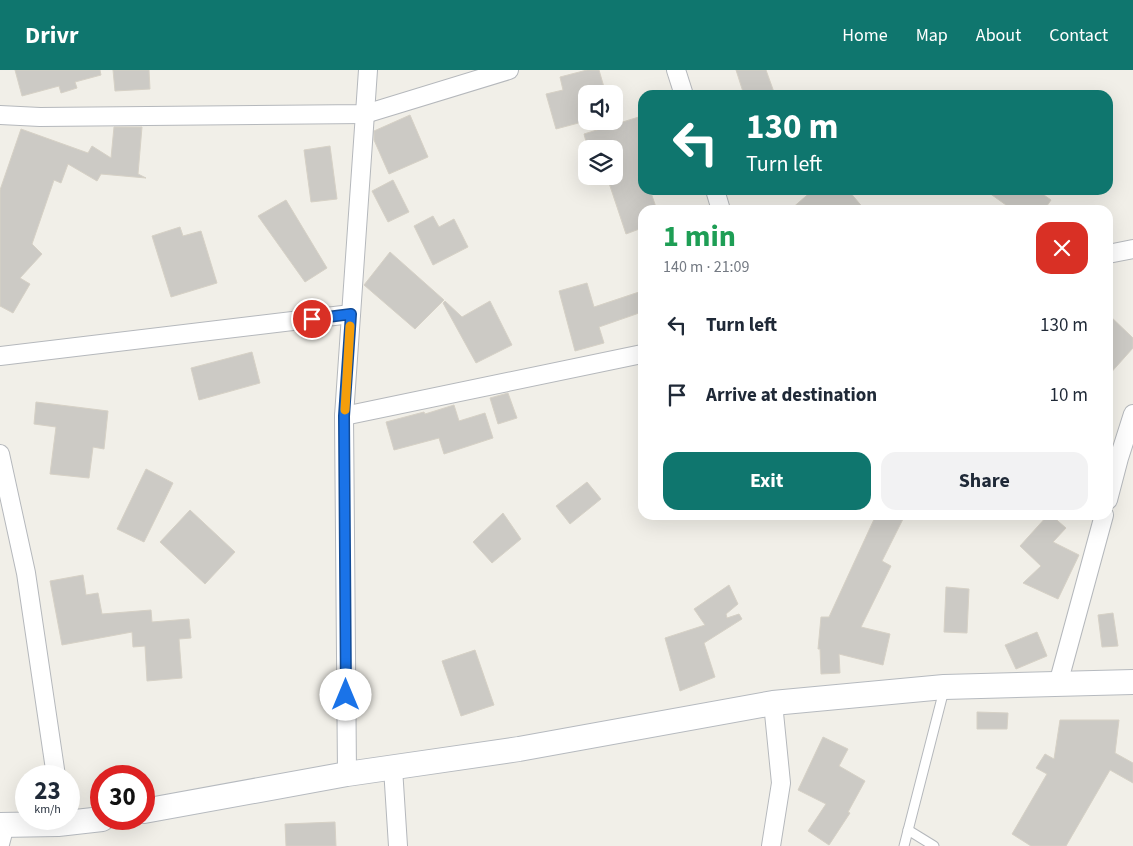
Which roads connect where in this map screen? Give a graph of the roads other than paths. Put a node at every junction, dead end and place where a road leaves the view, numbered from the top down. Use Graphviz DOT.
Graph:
graph roads {
  1 [pos="368,70"];
  2 [pos="509,70"];
  3 [pos="676,70"];
  4 [pos="682,90"];
  5 [pos="365,114"];
  6 [pos="0,115"];
  7 [pos="1133,249"];
  8 [pos="1113,253"];
  9 [pos="351,314"];
  10 [pos="638,355"];
  11 [pos="0,356"];
  12 [pos="1133,414"];
  13 [pos="344,416"];
  14 [pos="0,454"];
  15 [pos="1113,481"];
  16 [pos="1103,520"];
  17 [pos="1133,682"];
  18 [pos="1058,684"];
  19 [pos="944,687"];
  20 [pos="773,703"];
  21 [pos="54,765"];
  22 [pos="393,768"];
  23 [pos="347,774"];
  24 [pos="155,809"];
  25 [pos="15,829"];
  26 [pos="908,830"];
  27 [pos="2,831"];
  28 [pos="398,846"];
  29 [pos="772,846"];
  30 [pos="904,846"];
  31 [pos="934,846"];
  1 -- 5 [label="street"];
  2 -- 5 [label="street"];
  3 -- 4 [label="street"];
  5 -- 6 [label="street"];
  5 -- 9 [label="street"];
  7 -- 8 [label="street"];
  9 -- 11 [label="street"];
  9 -- 13 [label="street"];
  10 -- 13 [label="street"];
  12 -- 15 [label="street"];
  13 -- 23 [label="street"];
  14 -- 21 [label="street"];
  16 -- 18 [label="street"];
  17 -- 18 [label="street"];
  18 -- 19 [label="street"];
  19 -- 20 [label="street"];
  19 -- 26 [label="lane"];
  20 -- 22 [label="street"];
  20 -- 29 [label="street"];
  22 -- 23 [label="street"];
  22 -- 28 [label="street"];
  23 -- 24 [label="street"];
  25 -- 27 [label="street"];
  26 -- 30 [label="lane"];
  26 -- 31 [label="lane"];
}
